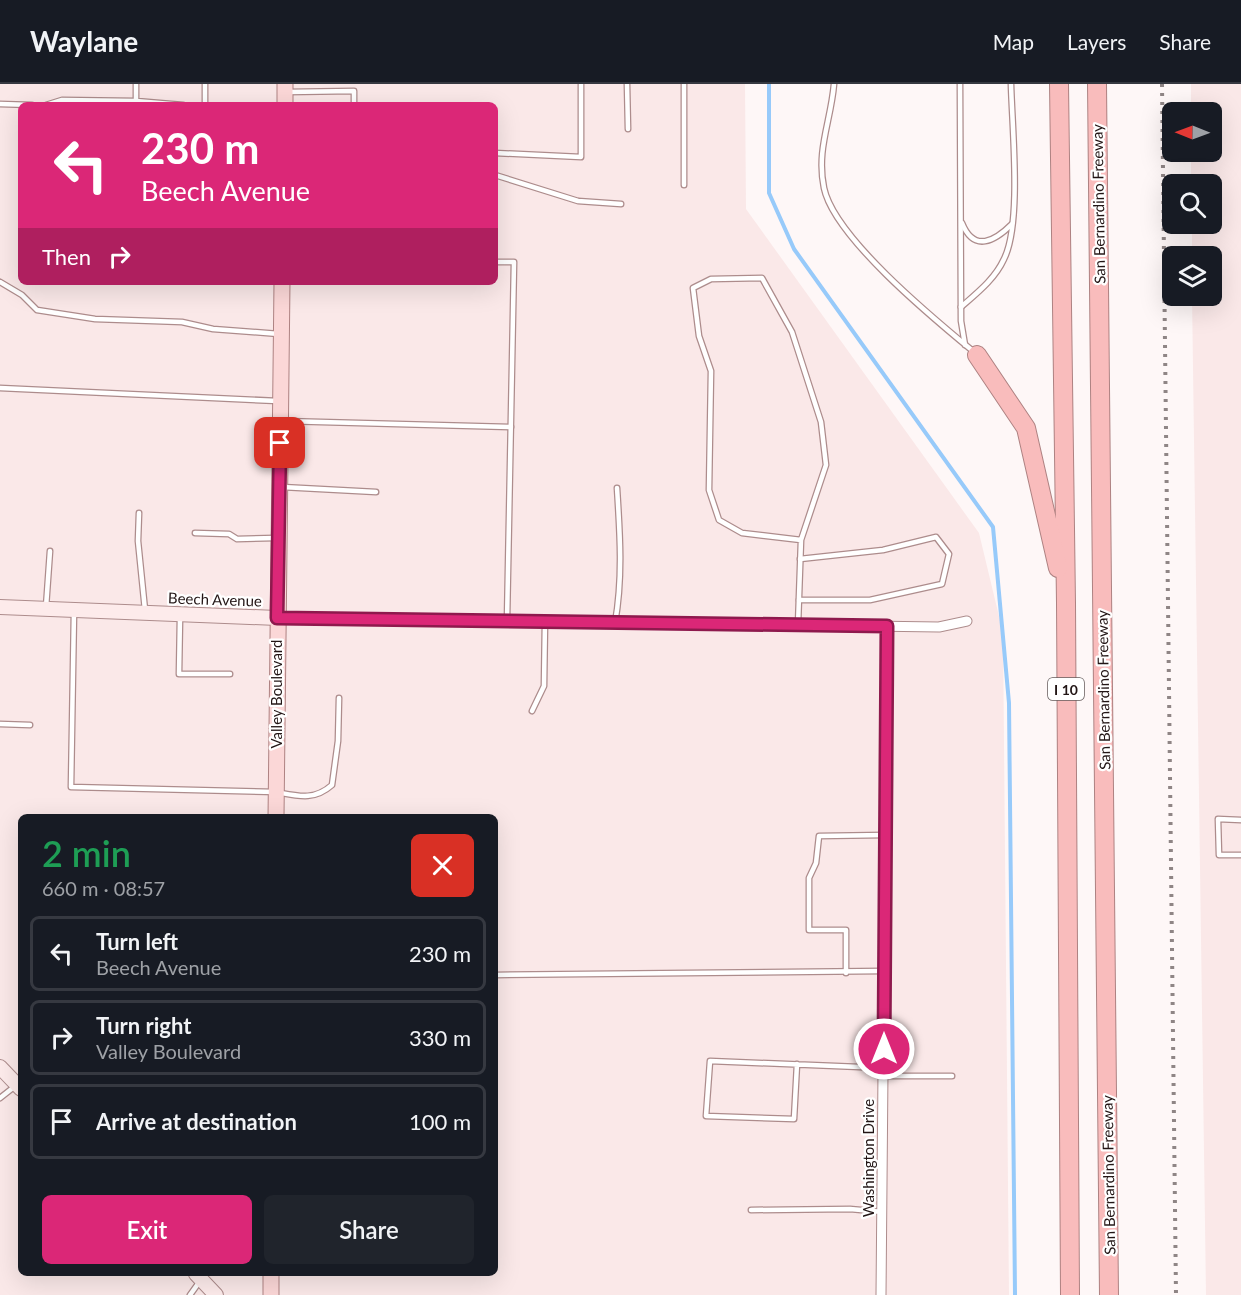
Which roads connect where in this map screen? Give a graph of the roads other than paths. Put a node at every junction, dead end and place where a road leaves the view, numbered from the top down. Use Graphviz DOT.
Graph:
graph roads {
  1 [pos="136,84"];
  2 [pos="205,84"];
  3 [pos="581,84"];
  4 [pos="627,84"];
  5 [pos="684,84"];
  6 [pos="834,84"];
  7 [pos="960,84"];
  8 [pos="1011,84"];
  9 [pos="1059,84"];
  10 [pos="1097,84"];
  11 [pos="285,94"];
  12 [pos="136,101"];
  13 [pos="56,102"];
  14 [pos="148,102"];
  15 [pos="205,102"];
  16 [pos="354,102"];
  17 [pos="0,104"];
  18 [pos="18,105"];
  19 [pos="628,129"];
  20 [pos="498,153"];
  21 [pos="498,177"];
  22 [pos="684,185"];
  23 [pos="621,204"];
  24 [pos="960,217"];
  25 [pos="1012,224"];
  26 [pos="498,262"];
  27 [pos="0,282"];
  28 [pos="282,285"];
  29 [pos="961,307"];
  30 [pos="281,334"];
  31 [pos="971,350"];
  32 [pos="0,388"];
  33 [pos="280,401"];
  34 [pos="280,421"];
  35 [pos="511,427"];
  36 [pos="279,487"];
  37 [pos="617,488"];
  38 [pos="376,492"];
  39 [pos="139,513"];
  40 [pos="195,533"];
  41 [pos="278,538"];
  42 [pos="801,540"];
  43 [pos="50,551"];
  44 [pos="800,558"];
  45 [pos="799,600"];
  46 [pos="1066,603"];
  47 [pos="0,607"];
  48 [pos="46,609"];
  49 [pos="74,610"];
  50 [pos="146,613"];
  51 [pos="180,615"];
  52 [pos="277,618"];
  53 [pos="507,621"];
  54 [pos="545,621"];
  55 [pos="967,621"];
  56 [pos="615,623"];
  57 [pos="798,625"];
  58 [pos="887,626"];
  59 [pos="230,674"];
  60 [pos="339,698"];
  61 [pos="532,711"];
  62 [pos="0,724"];
  63 [pos="30,725"];
  64 [pos="276,792"];
  65 [pos="276,814"];
  66 [pos="1241,820"];
  67 [pos="885,835"];
  68 [pos="1241,855"];
  69 [pos="884,972"];
  70 [pos="846,973"];
  71 [pos="498,975"];
  72 [pos="797,1064"];
  73 [pos="0,1067"];
  74 [pos="884,1072"];
  75 [pos="952,1076"];
  76 [pos="18,1086"];
  77 [pos="18,1088"];
  78 [pos="0,1098"];
  79 [pos="752,1210"];
  80 [pos="883,1212"];
  81 [pos="199,1276"];
  82 [pos="271,1276"];
  83 [pos="190,1295"];
  84 [pos="216,1295"];
  85 [pos="271,1295"];
  86 [pos="881,1295"];
  87 [pos="1070,1295"];
  88 [pos="1109,1295"];
  1 -- 12 [label="lane"];
  2 -- 15 [label="lane"];
  3 -- 20 [label="lane"];
  4 -- 19 [label="lane"];
  5 -- 22 [label="lane"];
  6 -- 31 [label="lane"];
  7 -- 24 [label="lane"];
  8 -- 25 [label="lane"];
  9 -- 46 [label="highway, I 10"];
  10 -- 88 [label="highway, San Bernardino Freeway / I 10"];
  11 -- 16 [label="lane"];
  12 -- 13 [label="lane"];
  12 -- 14 [label="lane"];
  17 -- 18 [label="lane"];
  21 -- 23 [label="lane"];
  24 -- 25 [label="lane"];
  24 -- 29 [label="lane"];
  25 -- 29 [label="lane"];
  26 -- 35 [label="lane"];
  27 -- 30 [label="lane"];
  28 -- 30 [label="main road, Valley Boulevard"];
  29 -- 31 [label="lane"];
  30 -- 33 [label="main road, Valley Boulevard"];
  31 -- 46 [label="highway"];
  32 -- 33 [label="lane"];
  33 -- 34 [label="main road, Valley Boulevard"];
  34 -- 35 [label="lane"];
  34 -- 36 [label="main road, Valley Boulevard"];
  35 -- 53 [label="lane"];
  36 -- 38 [label="lane"];
  36 -- 41 [label="main road, Valley Boulevard"];
  37 -- 56 [label="lane"];
  39 -- 50 [label="lane"];
  40 -- 41 [label="lane"];
  41 -- 52 [label="main road, Valley Boulevard"];
  42 -- 42 [label="lane"];
  42 -- 44 [label="lane"];
  43 -- 48 [label="lane"];
  44 -- 45 [label="lane"];
  44 -- 45 [label="lane"];
  45 -- 57 [label="lane"];
  46 -- 87 [label="highway, I 10"];
  47 -- 48 [label="main road, Beech Avenue"];
  48 -- 49 [label="main road, Beech Avenue"];
  49 -- 50 [label="main road, Beech Avenue"];
  49 -- 64 [label="lane"];
  50 -- 51 [label="main road, Beech Avenue"];
  51 -- 52 [label="main road, Beech Avenue"];
  51 -- 59 [label="lane"];
  52 -- 53 [label="street, Beech Avenue"];
  52 -- 64 [label="main road, Valley Boulevard"];
  53 -- 54 [label="street, Beech Avenue"];
  54 -- 56 [label="street, Beech Avenue"];
  54 -- 61 [label="lane"];
  55 -- 58 [label="street, Beech Avenue"];
  56 -- 57 [label="street, Beech Avenue"];
  57 -- 58 [label="street, Beech Avenue"];
  58 -- 67 [label="street, Washington Drive"];
  60 -- 64 [label="lane"];
  62 -- 63 [label="lane"];
  64 -- 65 [label="main road, Valley Boulevard"];
  66 -- 68 [label="lane"];
  67 -- 69 [label="street, Washington Drive"];
  67 -- 70 [label="lane"];
  69 -- 70 [label="lane"];
  69 -- 74 [label="street, Washington Drive"];
  70 -- 71 [label="lane"];
  72 -- 72 [label="lane"];
  72 -- 74 [label="lane"];
  73 -- 76 [label="main road"];
  74 -- 75 [label="lane"];
  74 -- 80 [label="street, Washington Drive"];
  77 -- 78 [label="lane"];
  79 -- 80 [label="lane"];
  80 -- 86 [label="street, Washington Drive"];
  81 -- 83 [label="lane"];
  81 -- 84 [label="main road"];
  82 -- 85 [label="main road"];
}
